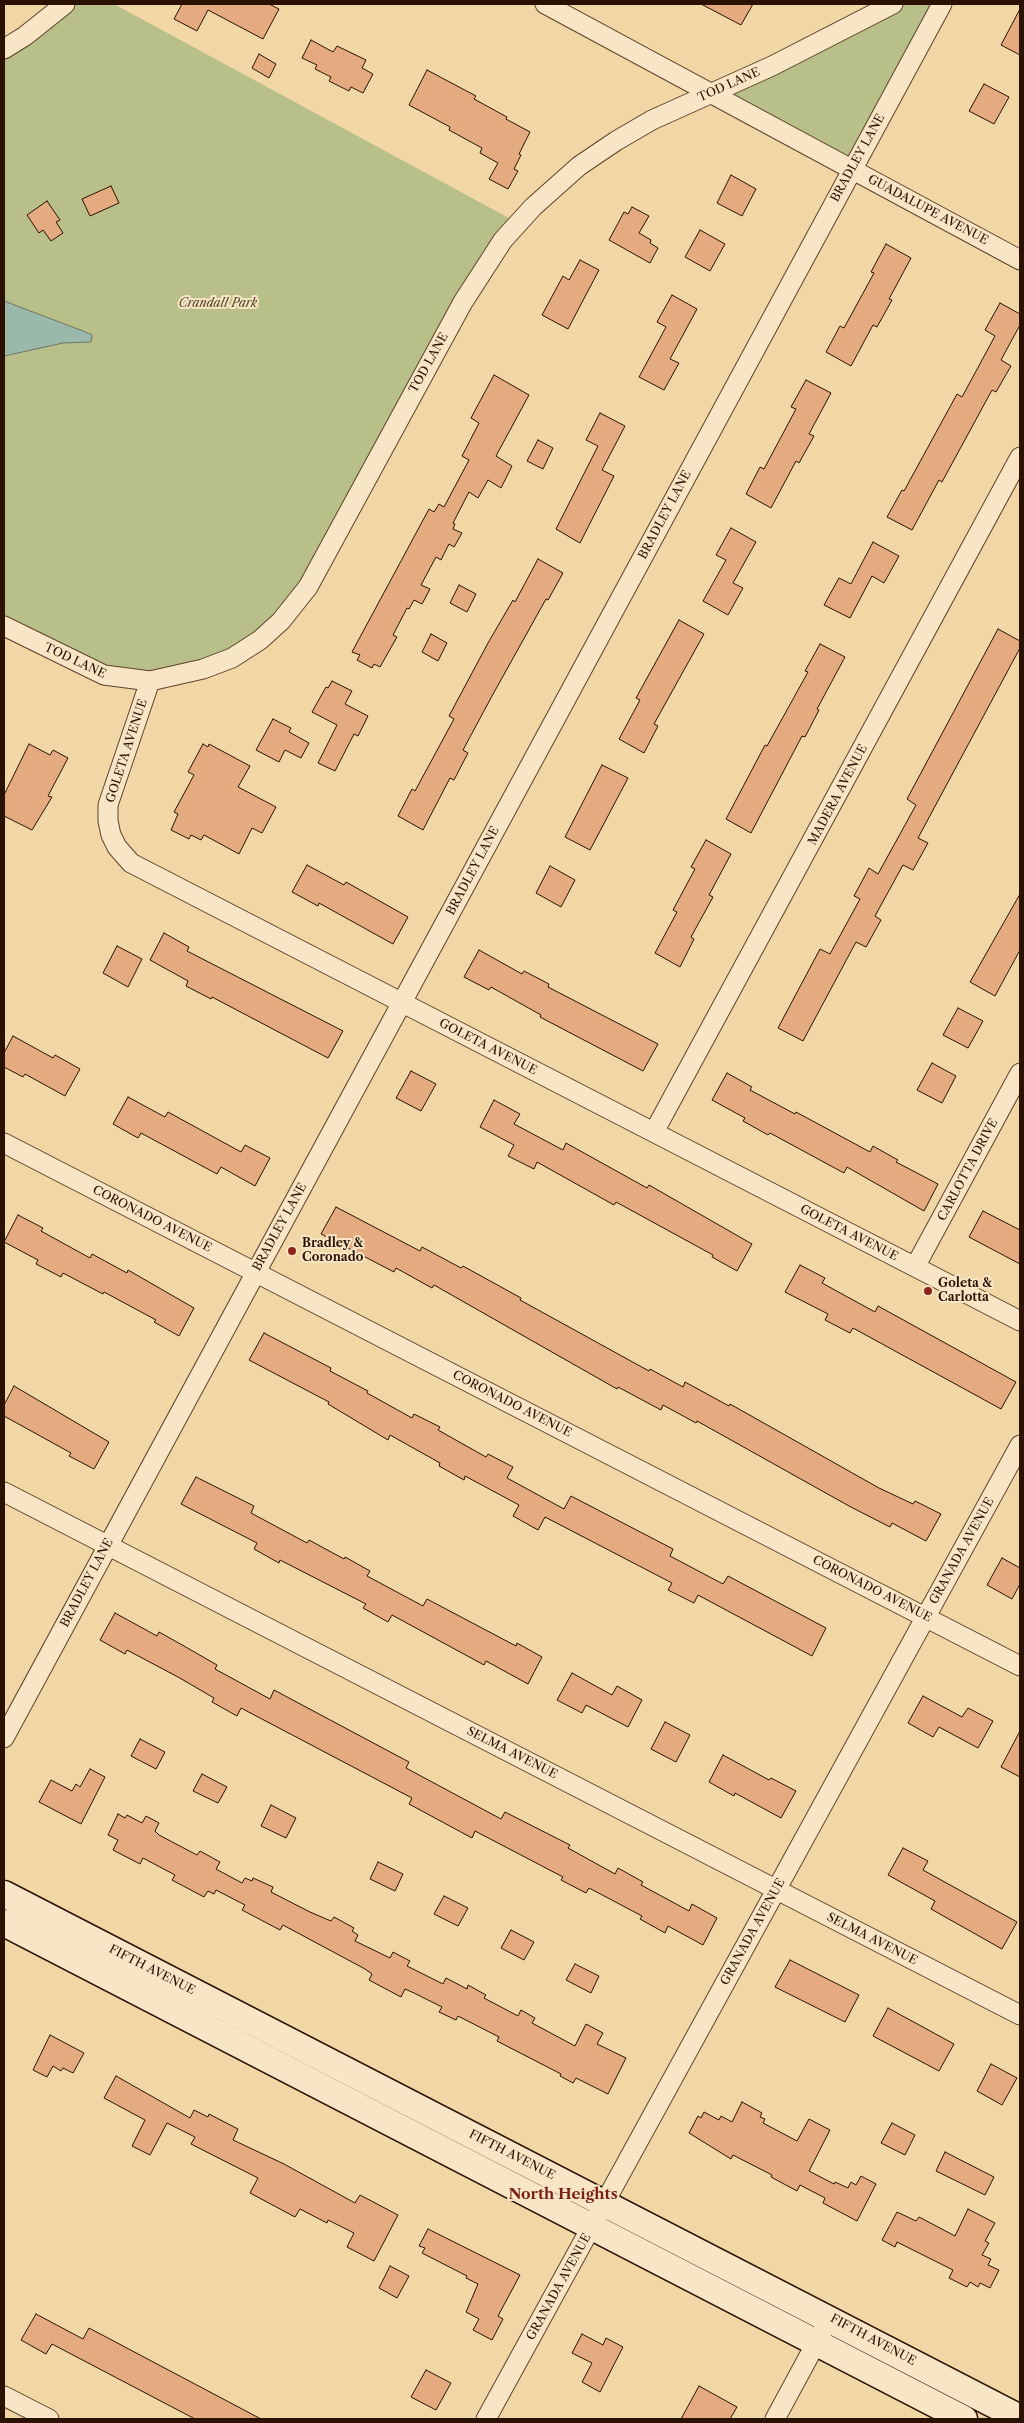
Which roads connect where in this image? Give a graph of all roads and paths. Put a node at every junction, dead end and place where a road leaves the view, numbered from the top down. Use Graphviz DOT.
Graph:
graph roads {
  1 [pos="65,4"];
  2 [pos="545,4"];
  3 [pos="893,4"];
  4 [pos="942,4"];
  5 [pos="4,49"];
  6 [pos="709,93"];
  7 [pos="852,170"];
  8 [pos="1020,260"];
  9 [pos="1020,457"];
  10 [pos="4,626"];
  11 [pos="150,681"];
  12 [pos="401,1003"];
  13 [pos="1020,1073"];
  14 [pos="654,1132"];
  15 [pos="4,1143"];
  16 [pos="915,1267"];
  17 [pos="255,1272"];
  18 [pos="1020,1321"];
  19 [pos="1020,1445"];
  20 [pos="4,1492"];
  21 [pos="108,1545"];
  22 [pos="926,1617"];
  23 [pos="1020,1666"];
  24 [pos="4,1738"];
  25 [pos="777,1890"];
  26 [pos="4,1894"];
  27 [pos="4,1924"];
  28 [pos="1020,2015"];
  29 [pos="605,2203"];
  30 [pos="592,2227"];
  31 [pos="830,2318"];
  32 [pos="816,2343"];
  33 [pos="4,2396"];
  34 [pos="1020,2418"];
  35 [pos="49,2419"];
  36 [pos="486,2419"];
  37 [pos="775,2419"];
  38 [pos="964,2419"];
  1 -- 5 [label="street"];
  2 -- 6 [label="street, GUADALUPE AVENUE"];
  3 -- 6 [label="street, TOD LANE"];
  4 -- 7 [label="street, BRADLEY LANE"];
  6 -- 7 [label="street, GUADALUPE AVENUE"];
  6 -- 11 [label="street, TOD LANE"];
  7 -- 8 [label="street, GUADALUPE AVENUE"];
  7 -- 12 [label="street, BRADLEY LANE"];
  9 -- 14 [label="street, MADERA AVENUE"];
  10 -- 11 [label="street, TOD LANE"];
  11 -- 12 [label="street, GOLETA AVENUE"];
  12 -- 14 [label="street, GOLETA AVENUE"];
  12 -- 17 [label="street, BRADLEY LANE"];
  13 -- 16 [label="street, CARLOTTA DRIVE"];
  14 -- 16 [label="street, GOLETA AVENUE"];
  15 -- 17 [label="street, CORONADO AVENUE"];
  16 -- 18 [label="street, GOLETA AVENUE"];
  17 -- 21 [label="street, BRADLEY LANE"];
  17 -- 22 [label="street, CORONADO AVENUE"];
  19 -- 22 [label="street, GRANADA AVENUE"];
  20 -- 21 [label="street, SELMA AVENUE"];
  21 -- 24 [label="street, BRADLEY LANE"];
  21 -- 25 [label="street, SELMA AVENUE"];
  22 -- 23 [label="street, CORONADO AVENUE"];
  22 -- 25 [label="street, GRANADA AVENUE"];
  25 -- 28 [label="street, SELMA AVENUE"];
  25 -- 29 [label="street, GRANADA AVENUE"];
  26 -- 29 [label="street, FIFTH AVENUE"];
  27 -- 30 [label="street"];
  29 -- 30 [label="street, GRANADA AVENUE"];
  29 -- 31 [label="street, FIFTH AVENUE"];
  30 -- 32 [label="street"];
  30 -- 36 [label="street, GRANADA AVENUE"];
  31 -- 32 [label="street"];
  31 -- 34 [label="street, FIFTH AVENUE"];
  32 -- 37 [label="street"];
  32 -- 38 [label="street"];
  33 -- 35 [label="street"];
}
